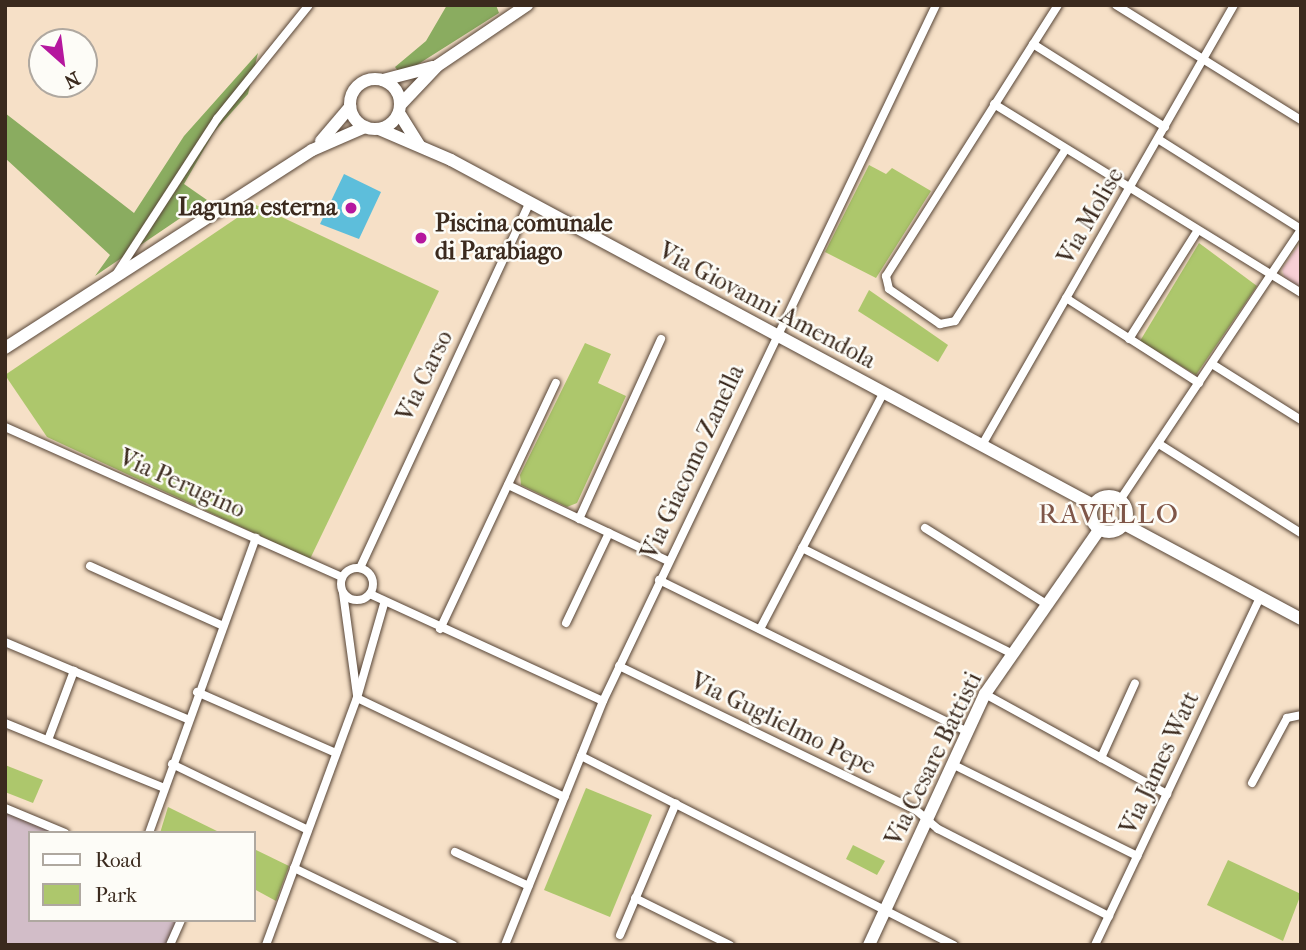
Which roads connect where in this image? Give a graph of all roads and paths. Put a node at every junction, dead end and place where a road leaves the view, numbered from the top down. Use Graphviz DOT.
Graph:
graph roads {
  1 [pos="309,5"];
  2 [pos="527,5"];
  3 [pos="936,5"];
  4 [pos="1058,5"];
  5 [pos="1116,5"];
  6 [pos="1234,5"];
  7 [pos="1033,44"];
  8 [pos="1203,60"];
  9 [pos="437,66"];
  10 [pos="382,80"];
  11 [pos="994,104"];
  12 [pos="350,107"];
  13 [pos="400,108"];
  14 [pos="1301,120"];
  15 [pos="365,127"];
  16 [pos="1166,127"];
  17 [pos="379,129"];
  18 [pos="1158,139"];
  19 [pos="419,145"];
  20 [pos="312,150"];
  21 [pos="1065,150"];
  22 [pos="1128,191"];
  23 [pos="530,202"];
  24 [pos="1301,230"];
  25 [pos="1196,233"];
  26 [pos="1268,279"];
  27 [pos="112,280"];
  28 [pos="1301,293"];
  29 [pos="1066,298"];
  30 [pos="774,333"];
  31 [pos="26,337"];
  32 [pos="662,339"];
  33 [pos="1129,339"];
  34 [pos="5,348"];
  35 [pos="5,354"];
  36 [pos="1212,364"];
  37 [pos="556,383"];
  38 [pos="1199,383"];
  39 [pos="884,393"];
  40 [pos="1301,420"];
  41 [pos="5,427"];
  42 [pos="1159,444"];
  43 [pos="982,445"];
  44 [pos="508,485"];
  45 [pos="1120,500"];
  46 [pos="1093,505"];
  47 [pos="579,519"];
  48 [pos="1124,524"];
  49 [pos="925,528"];
  50 [pos="1099,530"];
  51 [pos="609,533"];
  52 [pos="1301,533"];
  53 [pos="256,538"];
  54 [pos="802,548"];
  55 [pos="668,561"];
  56 [pos="90,566"];
  57 [pos="360,568"];
  58 [pos="342,577"];
  59 [pos="659,580"];
  60 [pos="344,593"];
  61 [pos="370,594"];
  62 [pos="1260,598"];
  63 [pos="384,604"];
  64 [pos="1046,604"];
  65 [pos="1301,619"];
  66 [pos="566,623"];
  67 [pos="221,625"];
  68 [pos="440,629"];
  69 [pos="760,629"];
  70 [pos="5,642"];
  71 [pos="1012,653"];
  72 [pos="619,666"];
  73 [pos="74,671"];
  74 [pos="1135,683"];
  75 [pos="197,692"];
  76 [pos="985,694"];
  77 [pos="357,698"];
  78 [pos="603,701"];
  79 [pos="1301,715"];
  80 [pos="187,719"];
  81 [pos="5,723"];
  82 [pos="966,731"];
  83 [pos="48,740"];
  84 [pos="336,754"];
  85 [pos="581,756"];
  86 [pos="1101,758"];
  87 [pos="172,764"];
  88 [pos="952,764"];
  89 [pos="1252,783"];
  90 [pos="164,788"];
  91 [pos="1167,794"];
  92 [pos="565,797"];
  93 [pos="676,803"];
  94 [pos="5,808"];
  95 [pos="927,820"];
  96 [pos="308,830"];
  97 [pos="60,831"];
  98 [pos="150,831"];
  99 [pos="455,852"];
  100 [pos="1138,856"];
  101 [pos="294,868"];
  102 [pos="528,886"];
  103 [pos="635,898"];
  104 [pos="886,908"];
  105 [pos="1109,916"];
  106 [pos="180,922"];
  107 [pos="620,935"];
  108 [pos="717,942"];
  109 [pos="170,945"];
  110 [pos="266,945"];
  111 [pos="453,945"];
  112 [pos="505,945"];
  113 [pos="730,945"];
  114 [pos="869,945"];
  115 [pos="954,945"];
  116 [pos="1095,945"];
  1 -- 27 [label="street"];
  2 -- 9 [label="street"];
  3 -- 30 [label="street, Via Giacomo Zanella"];
  4 -- 7 [label="street"];
  5 -- 8 [label="street"];
  6 -- 8 [label="street, Via Molise"];
  7 -- 11 [label="street"];
  7 -- 16 [label="street"];
  8 -- 14 [label="street"];
  8 -- 16 [label="street, Via Molise"];
  9 -- 10 [label="street"];
  9 -- 13 [label="street"];
  10 -- 12 [label="street"];
  10 -- 13 [label="street"];
  11 -- 21 [label="street"];
  11 -- 21 [label="street"];
  12 -- 15 [label="street"];
  12 -- 20 [label="street"];
  13 -- 17 [label="street"];
  13 -- 19 [label="street"];
  15 -- 17 [label="street"];
  15 -- 20 [label="street"];
  16 -- 18 [label="street, Via Molise"];
  17 -- 19 [label="street, Via Giovanni Amendola"];
  18 -- 22 [label="street, Via Molise"];
  18 -- 24 [label="street"];
  19 -- 23 [label="street, Via Giovanni Amendola"];
  20 -- 27 [label="street"];
  21 -- 22 [label="street"];
  22 -- 25 [label="street"];
  22 -- 29 [label="street, Via Molise"];
  23 -- 30 [label="street, Via Giovanni Amendola"];
  23 -- 57 [label="street, Via Carso"];
  24 -- 26 [label="street"];
  25 -- 26 [label="street"];
  25 -- 33 [label="street"];
  26 -- 28 [label="street"];
  26 -- 36 [label="street"];
  27 -- 31 [label="street"];
  29 -- 33 [label="street"];
  29 -- 43 [label="street, Via Molise"];
  30 -- 39 [label="street, Via Giovanni Amendola"];
  30 -- 55 [label="street, Via Giacomo Zanella"];
  31 -- 34 [label="street"];
  31 -- 35 [label="street"];
  32 -- 47 [label="street"];
  33 -- 38 [label="street"];
  36 -- 38 [label="street"];
  36 -- 40 [label="street"];
  37 -- 44 [label="street"];
  38 -- 42 [label="street"];
  39 -- 43 [label="street, Via Giovanni Amendola"];
  39 -- 54 [label="street"];
  41 -- 53 [label="street, Via Perugino"];
  42 -- 45 [label="street"];
  42 -- 52 [label="street"];
  43 -- 46 [label="street, Via Giovanni Amendola"];
  44 -- 47 [label="street"];
  44 -- 68 [label="street"];
  45 -- 46 [label="street"];
  45 -- 48 [label="street"];
  46 -- 50 [label="street"];
  47 -- 51 [label="street"];
  48 -- 50 [label="street"];
  48 -- 62 [label="street"];
  49 -- 64 [label="street"];
  50 -- 64 [label="street, Via Cesare Battisti"];
  51 -- 55 [label="street"];
  51 -- 66 [label="street"];
  53 -- 58 [label="street, Via Perugino"];
  53 -- 67 [label="street"];
  54 -- 69 [label="street"];
  54 -- 71 [label="street"];
  55 -- 59 [label="street, Via Giacomo Zanella"];
  56 -- 67 [label="street"];
  57 -- 58 [label="street"];
  57 -- 61 [label="street"];
  58 -- 60 [label="street"];
  59 -- 69 [label="street"];
  59 -- 72 [label="street, Via Giacomo Zanella"];
  60 -- 61 [label="street"];
  60 -- 77 [label="street"];
  61 -- 63 [label="street"];
  62 -- 65 [label="street"];
  62 -- 91 [label="street, Via James Watt"];
  63 -- 68 [label="street"];
  63 -- 77 [label="street"];
  64 -- 71 [label="street, Via Cesare Battisti"];
  67 -- 75 [label="street"];
  68 -- 78 [label="street"];
  69 -- 82 [label="street"];
  70 -- 73 [label="street"];
  71 -- 76 [label="street, Via Cesare Battisti"];
  72 -- 78 [label="street, Via Giacomo Zanella"];
  72 -- 95 [label="street, Via Guglielmo Pepe"];
  73 -- 80 [label="street"];
  73 -- 83 [label="street"];
  74 -- 86 [label="street"];
  75 -- 80 [label="street"];
  75 -- 84 [label="street"];
  76 -- 82 [label="street, Via Cesare Battisti"];
  76 -- 86 [label="street"];
  77 -- 84 [label="street"];
  77 -- 92 [label="street"];
  78 -- 85 [label="street, Via Giacomo Zanella"];
  79 -- 89 [label="street"];
  80 -- 87 [label="street"];
  81 -- 83 [label="street"];
  82 -- 88 [label="street, Via Cesare Battisti"];
  83 -- 90 [label="street"];
  84 -- 96 [label="street"];
  85 -- 92 [label="street, Via Giacomo Zanella"];
  85 -- 93 [label="street"];
  86 -- 91 [label="street"];
  87 -- 90 [label="street"];
  87 -- 96 [label="street"];
  88 -- 95 [label="street, Via Cesare Battisti"];
  88 -- 100 [label="street"];
  90 -- 98 [label="street"];
  91 -- 100 [label="street, Via James Watt"];
  92 -- 102 [label="street, Via Giacomo Zanella"];
  93 -- 103 [label="street"];
  93 -- 104 [label="street"];
  94 -- 97 [label="street"];
  95 -- 104 [label="street, Via Cesare Battisti"];
  95 -- 105 [label="street, Via Guglielmo Pepe"];
  96 -- 101 [label="street"];
  99 -- 102 [label="street"];
  100 -- 105 [label="street, Via James Watt"];
  101 -- 110 [label="street"];
  101 -- 111 [label="street"];
  102 -- 112 [label="street, Via Giacomo Zanella"];
  103 -- 107 [label="street"];
  103 -- 108 [label="street"];
  104 -- 114 [label="street, Via Cesare Battisti"];
  104 -- 115 [label="street"];
  105 -- 116 [label="street, Via James Watt"];
  106 -- 109 [label="street"];
  108 -- 113 [label="street"];
}
